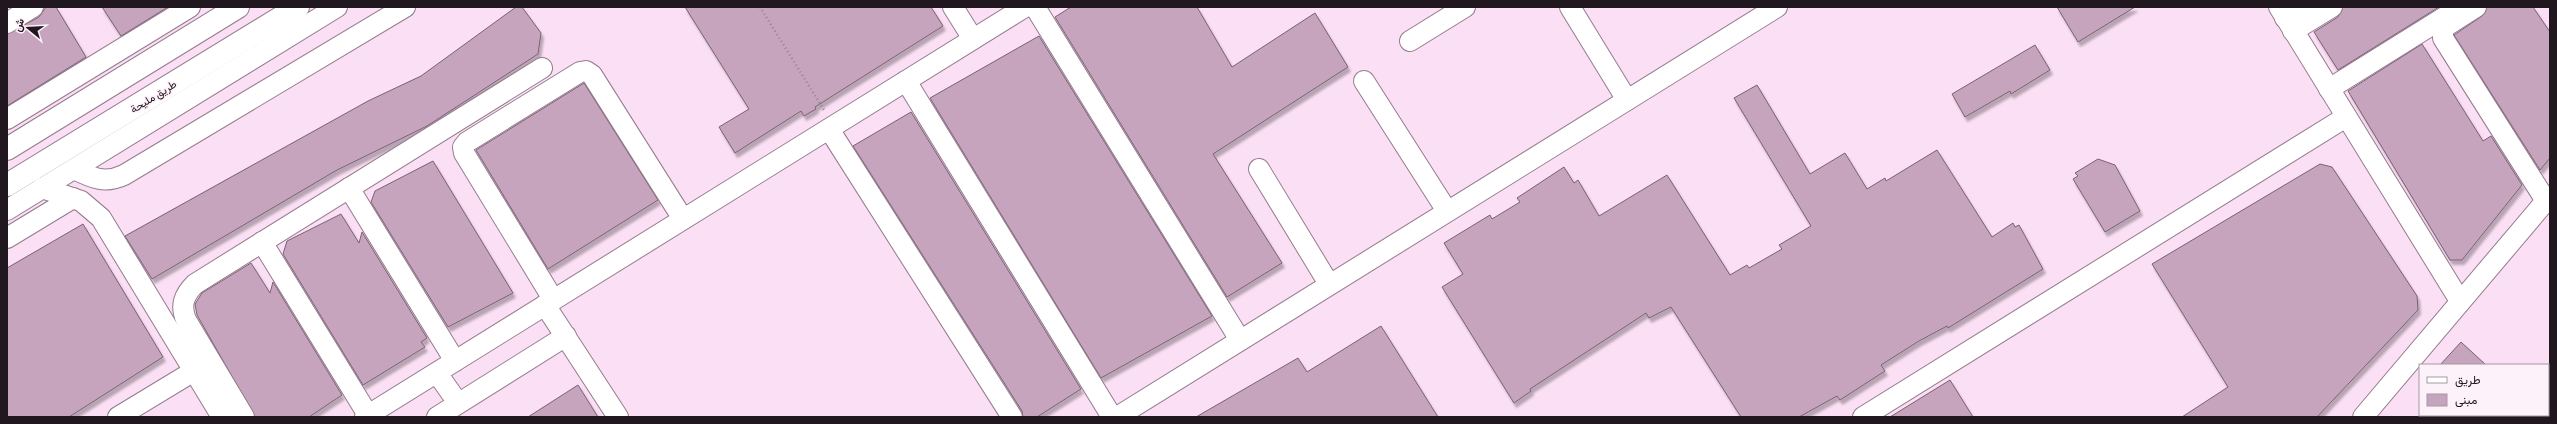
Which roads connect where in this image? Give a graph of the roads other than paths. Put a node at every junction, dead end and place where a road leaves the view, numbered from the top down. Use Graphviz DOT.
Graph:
graph roads {
  1 [pos="33,7"];
  2 [pos="190,7"];
  3 [pos="238,7"];
  4 [pos="298,7"];
  5 [pos="337,7"];
  6 [pos="405,7"];
  7 [pos="953,7"];
  8 [pos="1025,7"];
  9 [pos="1035,7"];
  10 [pos="1465,7"];
  11 [pos="1570,7"];
  12 [pos="1777,7"];
  13 [pos="2303,7"];
  14 [pos="2332,7"];
  15 [pos="2460,7"];
  16 [pos="2476,7"];
  17 [pos="2286,19"];
  18 [pos="7,23"];
  19 [pos="973,39"];
  20 [pos="1410,41"];
  21 [pos="542,68"];
  22 [pos="906,81"];
  23 [pos="1364,81"];
  24 [pos="2329,89"];
  25 [pos="1627,100"];
  26 [pos="2346,117"];
  27 [pos="7,120"];
  28 [pos="831,127"];
  29 [pos="7,149"];
  30 [pos="74,169"];
  31 [pos="1259,169"];
  32 [pos="7,186"];
  33 [pos="42,188"];
  34 [pos="349,188"];
  35 [pos="72,198"];
  36 [pos="2548,198"];
  37 [pos="7,210"];
  38 [pos="1447,211"];
  39 [pos="683,219"];
  40 [pos="7,238"];
  41 [pos="262,242"];
  42 [pos="1329,284"];
  43 [pos="2460,301"];
  44 [pos="549,302"];
  45 [pos="566,336"];
  46 [pos="1240,340"];
  47 [pos="455,361"];
  48 [pos="194,371"];
  49 [pos="437,372"];
  50 [pos="458,404"];
  51 [pos="367,416"];
  52 [pos="118,417"];
  53 [pos="222,417"];
  54 [pos="244,417"];
  55 [pos="437,417"];
  56 [pos="618,417"];
  57 [pos="1012,417"];
  58 [pos="1112,417"];
  59 [pos="1117,417"];
  60 [pos="1862,417"];
  61 [pos="2363,417"];
  1 -- 18 [label="street"];
  2 -- 27 [label="street"];
  3 -- 29 [label="main road"];
  4 -- 32 [label="main road, طريق مليحة"];
  5 -- 30 [label="street"];
  6 -- 30 [label="street"];
  7 -- 19 [label="street"];
  8 -- 19 [label="street"];
  9 -- 46 [label="street"];
  10 -- 20 [label="street"];
  11 -- 25 [label="street"];
  12 -- 25 [label="street"];
  13 -- 17 [label="street"];
  14 -- 17 [label="street"];
  15 -- 24 [label="street"];
  16 -- 36 [label="street"];
  17 -- 24 [label="street"];
  19 -- 22 [label="street"];
  21 -- 34 [label="street"];
  22 -- 28 [label="street"];
  22 -- 58 [label="street"];
  23 -- 38 [label="street"];
  24 -- 26 [label="street"];
  25 -- 38 [label="street"];
  26 -- 43 [label="street"];
  26 -- 60 [label="street"];
  28 -- 39 [label="street"];
  28 -- 57 [label="street"];
  30 -- 33 [label="street"];
  31 -- 42 [label="street"];
  33 -- 35 [label="street"];
  33 -- 37 [label="street"];
  34 -- 41 [label="street"];
  34 -- 47 [label="street"];
  35 -- 40 [label="street"];
  35 -- 48 [label="street"];
  36 -- 43 [label="street"];
  38 -- 42 [label="street"];
  39 -- 44 [label="street"];
  39 -- 44 [label="street"];
  41 -- 51 [label="street"];
  41 -- 54 [label="street"];
  42 -- 46 [label="street"];
  43 -- 61 [label="street"];
  44 -- 45 [label="street"];
  44 -- 47 [label="street"];
  45 -- 50 [label="street"];
  45 -- 56 [label="street"];
  46 -- 59 [label="street"];
  47 -- 49 [label="street"];
  48 -- 52 [label="street"];
  48 -- 53 [label="street"];
  49 -- 50 [label="street"];
  49 -- 51 [label="street"];
  50 -- 55 [label="street"];
}
